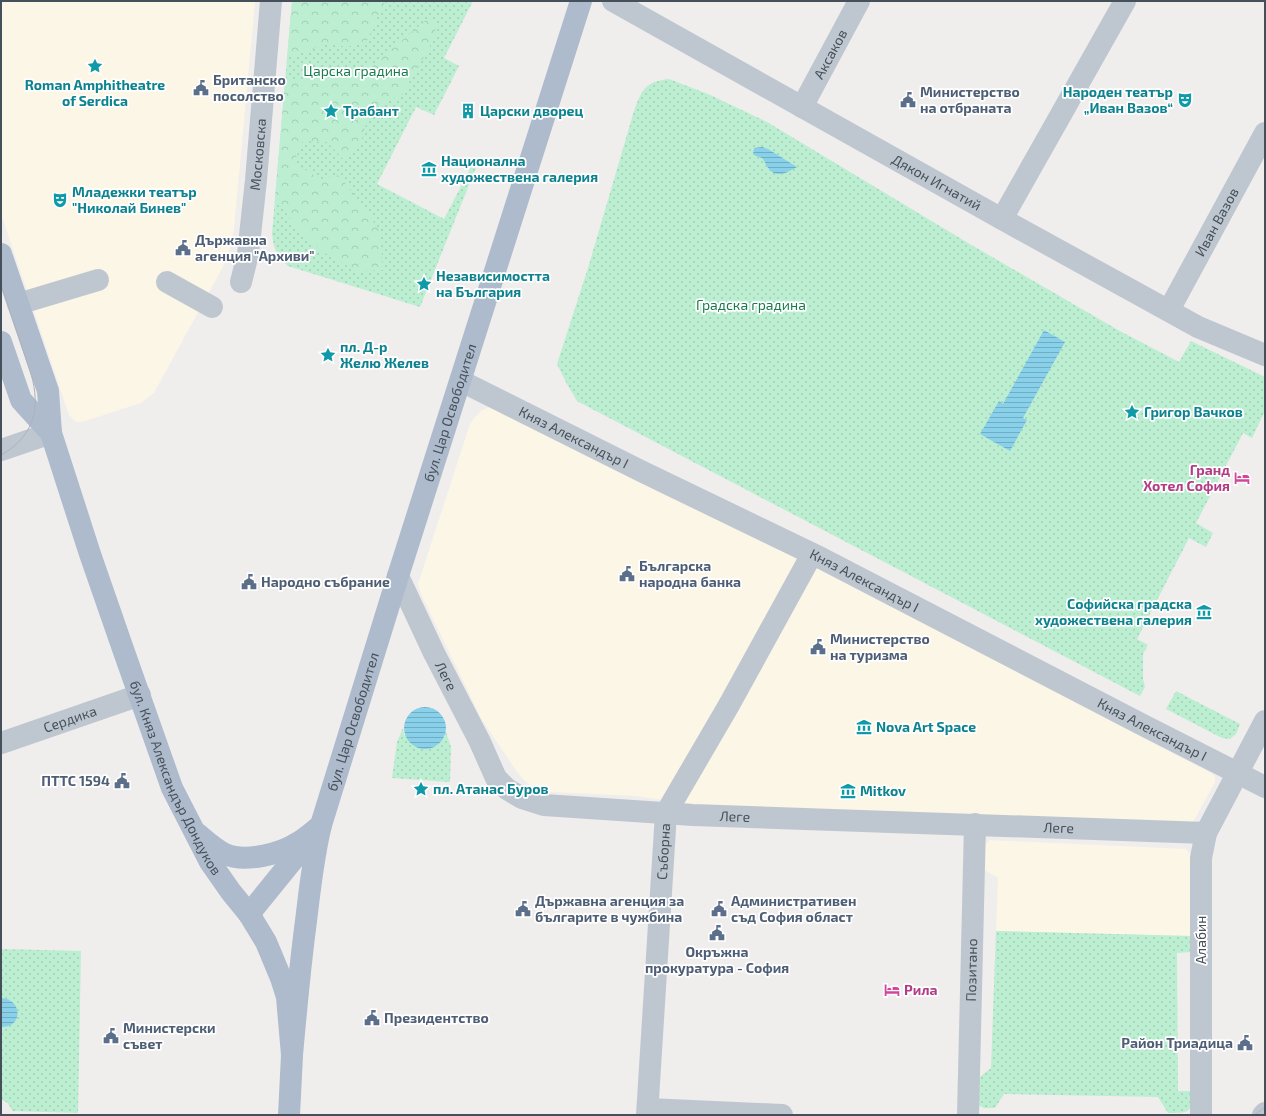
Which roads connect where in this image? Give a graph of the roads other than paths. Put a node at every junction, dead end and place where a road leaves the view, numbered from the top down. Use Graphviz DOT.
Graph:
graph roads {
  1 [pos="271,1"];
  2 [pos="581,1"];
  3 [pos="613,1"];
  4 [pos="859,1"];
  5 [pos="1125,1"];
  6 [pos="802,107"];
  7 [pos="1265,133"];
  8 [pos="994,215"];
  9 [pos="1,254"];
  10 [pos="98,280"];
  11 [pos="167,282"];
  12 [pos="241,282"];
  13 [pos="18,304"];
  14 [pos="212,307"];
  15 [pos="1169,310"];
  16 [pos="1,342"];
  17 [pos="1265,355"];
  18 [pos="461,381"];
  19 [pos="51,433"];
  20 [pos="1,450"];
  21 [pos="812,554"];
  22 [pos="398,576"];
  23 [pos="140,695"];
  24 [pos="1265,721"];
  25 [pos="1,743"];
  26 [pos="1238,773"];
  27 [pos="1265,787"];
  28 [pos="666,814"];
  29 [pos="975,824"];
  30 [pos="321,825"];
  31 [pos="193,830"];
  32 [pos="1206,833"];
  33 [pos="249,914"];
  34 [pos="292,1055"];
  35 [pos="647,1112"];
  36 [pos="1265,1113"];
  37 [pos="289,1115"];
  38 [pos="782,1115"];
  39 [pos="968,1115"];
  40 [pos="1201,1115"];
  41 [pos="1263,1115"];
  1 -- 12 [label="street, Московска"];
  2 -- 18 [label="main road, бул. Цар Освободител"];
  3 -- 6 [label="street, Дякон Игнатий"];
  4 -- 6 [label="street, Аксаков"];
  5 -- 8 [label="street"];
  6 -- 8 [label="street, Дякон Игнатий"];
  7 -- 15 [label="street, Иван Вазов"];
  8 -- 15 [label="street, Дякон Игнатий"];
  9 -- 13 [label="main road, бул. Княз Александър Дондуков"];
  10 -- 13 [label="street"];
  11 -- 14 [label="street"];
  13 -- 19 [label="main road, бул. Княз Александър Дондуков"];
  15 -- 17 [label="street, Дякон Игнатий"];
  16 -- 19 [label="main road, бул. Княз Александър Дондуков"];
  18 -- 21 [label="street, Княз Александър I"];
  18 -- 22 [label="main road, бул. Цар Освободител"];
  19 -- 20 [label="street"];
  19 -- 23 [label="main road, бул. Княз Александър Дондуков"];
  21 -- 26 [label="street, Княз Александър I"];
  21 -- 28 [label="street, Съборна"];
  22 -- 28 [label="street, Леге"];
  22 -- 30 [label="main road, бул. Цар Освободител"];
  23 -- 25 [label="street, Сердика"];
  23 -- 31 [label="main road, бул. Княз Александър Дондуков"];
  24 -- 26 [label="street, Алабин"];
  26 -- 27 [label="street, Княз Александър I"];
  26 -- 32 [label="street, Алабин"];
  28 -- 29 [label="street, Леге"];
  28 -- 35 [label="street, Съборна"];
  29 -- 32 [label="street, Леге"];
  29 -- 39 [label="street, Позитано"];
  30 -- 31 [label="main road"];
  30 -- 33 [label="main road, бул. Цар Освободител"];
  30 -- 34 [label="main road, бул. Цар Освободител"];
  31 -- 33 [label="main road, бул. Княз Александър Дондуков"];
  32 -- 40 [label="street, Алабин"];
  33 -- 34 [label="main road, бул. Княз Александър Дондуков"];
  34 -- 37 [label="main road, бул. Княз Александър Дондуков"];
  35 -- 38 [label="street"];
  36 -- 41 [label="street"];
}
